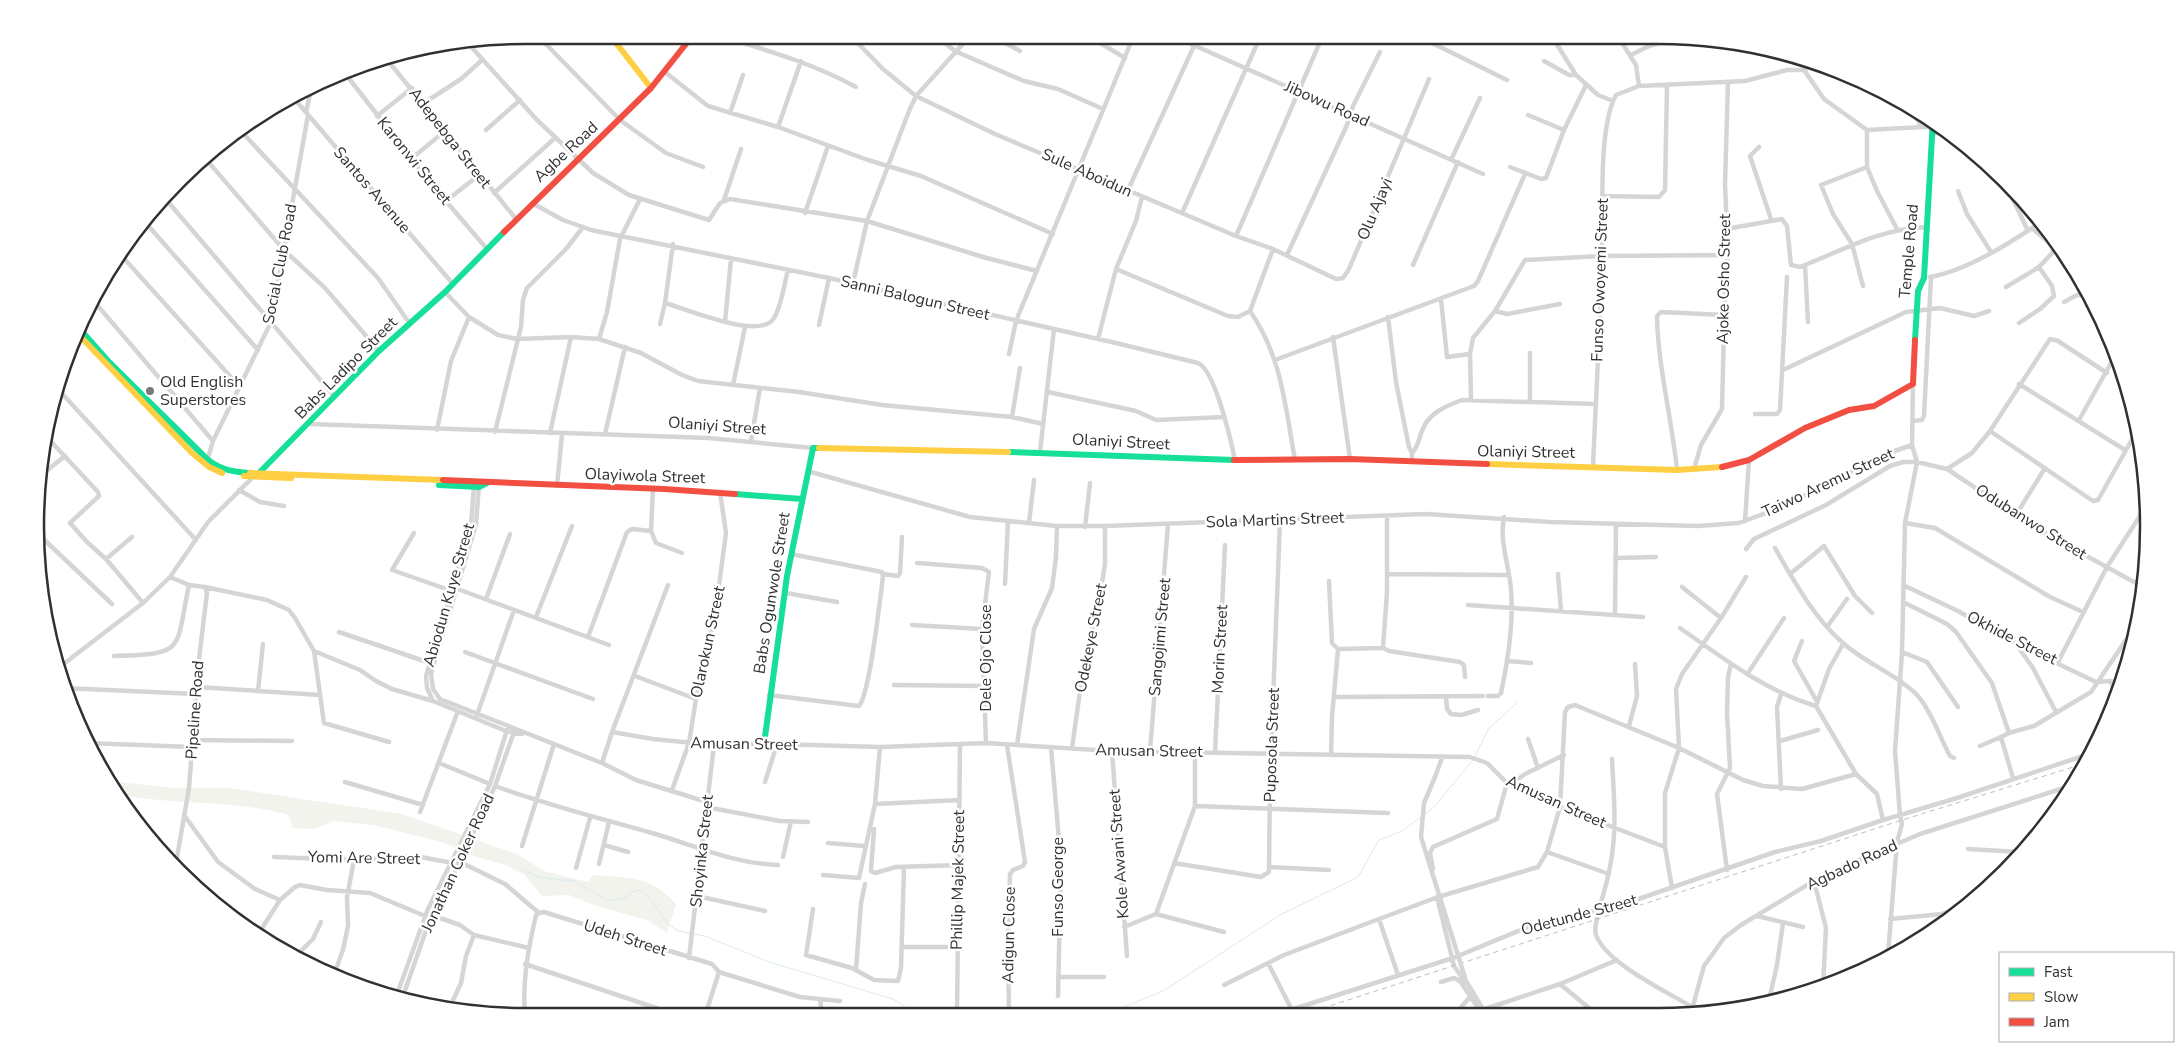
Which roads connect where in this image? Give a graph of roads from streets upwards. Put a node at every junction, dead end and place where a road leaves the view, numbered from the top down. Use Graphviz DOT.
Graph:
graph roads {
  1 [pos="546,44"];
  2 [pos="618,44"];
  3 [pos="686,44"];
  4 [pos="747,44"];
  5 [pos="859,44"];
  6 [pos="946,44"];
  7 [pos="962,44"];
  8 [pos="1007,44"];
  9 [pos="1102,44"];
  10 [pos="1130,44"];
  11 [pos="1190,44"];
  12 [pos="1257,44"];
  13 [pos="1319,44"];
  14 [pos="1434,44"];
  15 [pos="1557,44"];
  16 [pos="1623,44"];
  17 [pos="1656,44"];
  18 [pos="1194,46"];
  19 [pos="471,47"];
  20 [pos="955,51"];
  21 [pos="1020,51"];
  22 [pos="1380,52"];
  23 [pos="1631,55"];
  24 [pos="1125,58"];
  25 [pos="482,60"];
  26 [pos="801,61"];
  27 [pos="1544,61"];
  28 [pos="390,63"];
  29 [pos="1808,67"];
  30 [pos="1246,68"];
  31 [pos="1804,70"];
  32 [pos="665,72"];
  33 [pos="743,75"];
  34 [pos="1576,75"];
  35 [pos="349,77"];
  36 [pos="1429,79"];
  37 [pos="1507,80"];
  38 [pos="1728,82"];
  39 [pos="1586,84"];
  40 [pos="1638,86"];
  41 [pos="1667,86"];
  42 [pos="856,87"];
  43 [pos="412,88"];
  44 [pos="651,88"];
  45 [pos="1298,91"];
  46 [pos="311,94"];
  47 [pos="916,96"];
  48 [pos="1480,98"];
  49 [pos="520,100"];
  50 [pos="1613,101"];
  51 [pos="297,102"];
  52 [pos="424,103"];
  53 [pos="1102,109"];
  54 [pos="730,113"];
  55 [pos="307,114"];
  56 [pos="1350,115"];
  57 [pos="1528,115"];
  58 [pos="378,116"];
  59 [pos="620,120"];
  60 [pos="1917,120"];
  61 [pos="778,127"];
  62 [pos="1922,127"];
  63 [pos="486,130"];
  64 [pos="1564,130"];
  65 [pos="1867,130"];
  66 [pos="445,131"];
  67 [pos="1932,131"];
  68 [pos="244,135"];
  69 [pos="555,138"];
  70 [pos="1404,138"];
  71 [pos="828,146"];
  72 [pos="1759,147"];
  73 [pos="741,149"];
  74 [pos="411,159"];
  75 [pos="578,159"];
  76 [pos="1451,160"];
  77 [pos="209,162"];
  78 [pos="1458,162"];
  79 [pos="703,166"];
  80 [pos="889,166"];
  81 [pos="1510,167"];
  82 [pos="1867,167"];
  83 [pos="1079,169"];
  84 [pos="1483,174"];
  85 [pos="1524,174"];
  86 [pos="479,175"];
  87 [pos="294,190"];
  88 [pos="1128,190"];
  89 [pos="1958,191"];
  90 [pos="494,193"];
  91 [pos="1603,196"];
  92 [pos="1142,197"];
  93 [pos="640,199"];
  94 [pos="724,200"];
  95 [pos="446,201"];
  96 [pos="168,202"];
  97 [pos="532,203"];
  98 [pos="2016,203"];
  99 [pos="805,213"];
  100 [pos="1182,213"];
  101 [pos="516,219"];
  102 [pos="1772,219"];
  103 [pos="867,221"];
  104 [pos="2036,225"];
  105 [pos="148,226"];
  106 [pos="583,227"];
  107 [pos="1927,227"];
  108 [pos="1726,229"];
  109 [pos="1897,229"];
  110 [pos="2030,229"];
  111 [pos="621,234"];
  112 [pos="1053,234"];
  113 [pos="1236,236"];
  114 [pos="2048,243"];
  115 [pos="673,244"];
  116 [pos="1852,244"];
  117 [pos="487,249"];
  118 [pos="1273,249"];
  119 [pos="2053,249"];
  120 [pos="284,250"];
  121 [pos="1990,252"];
  122 [pos="1287,255"];
  123 [pos="1728,255"];
  124 [pos="1602,256"];
  125 [pos="124,259"];
  126 [pos="731,259"];
  127 [pos="1413,265"];
  128 [pos="1805,265"];
  129 [pos="2039,268"];
  130 [pos="1116,269"];
  131 [pos="788,270"];
  132 [pos="1037,271"];
  133 [pos="1786,277"];
  134 [pos="1927,277"];
  135 [pos="829,278"];
  136 [pos="1343,278"];
  137 [pos="853,283"];
  138 [pos="453,284"];
  139 [pos="1863,286"];
  140 [pos="2006,287"];
  141 [pos="444,292"];
  142 [pos="2081,295"];
  143 [pos="1441,298"];
  144 [pos="2064,302"];
  145 [pos="665,303"];
  146 [pos="1560,304"];
  147 [pos="97,305"];
  148 [pos="1928,309"];
  149 [pos="1250,311"];
  150 [pos="1495,311"];
  151 [pos="1989,311"];
  152 [pos="1918,312"];
  153 [pos="1724,315"];
  154 [pos="469,317"];
  155 [pos="1388,317"];
  156 [pos="1016,321"];
  157 [pos="270,322"];
  158 [pos="726,322"];
  159 [pos="1808,322"];
  160 [pos="2019,323"];
  161 [pos="410,324"];
  162 [pos="660,324"];
  163 [pos="819,325"];
  164 [pos="745,327"];
  165 [pos="1054,329"];
  166 [pos="84,333"];
  167 [pos="570,337"];
  168 [pos="1333,337"];
  169 [pos="81,338"];
  170 [pos="517,339"];
  171 [pos="599,339"];
  172 [pos="1098,339"];
  173 [pos="625,347"];
  174 [pos="258,350"];
  175 [pos="379,351"];
  176 [pos="1530,352"];
  177 [pos="1009,354"];
  178 [pos="1470,354"];
  179 [pos="1275,360"];
  180 [pos="2112,363"];
  181 [pos="1020,368"];
  182 [pos="1783,370"];
  183 [pos="2107,373"];
  184 [pos="1913,384"];
  185 [pos="2019,384"];
  186 [pos="733,385"];
  187 [pos="239,386"];
  188 [pos="760,388"];
  189 [pos="1048,392"];
  190 [pos="62,394"];
  191 [pos="335,397"];
  192 [pos="1470,400"];
  193 [pos="1530,401"];
  194 [pos="1596,404"];
  195 [pos="1755,414"];
  196 [pos="1012,417"];
  197 [pos="1224,417"];
  198 [pos="1913,420"];
  199 [pos="2079,420"];
  200 [pos="309,424"];
  201 [pos="1044,424"];
  202 [pos="437,430"];
  203 [pos="1990,431"];
  204 [pos="495,432"];
  205 [pos="550,433"];
  206 [pos="562,434"];
  207 [pos="605,434"];
  208 [pos="2132,438"];
  209 [pos="213,441"];
  210 [pos="751,441"];
  211 [pos="51,442"];
  212 [pos="1912,446"];
  213 [pos="813,448"];
  214 [pos="2125,450"];
  215 [pos="1040,452"];
  216 [pos="1412,453"];
  217 [pos="65,456"];
  218 [pos="1350,459"];
  219 [pos="1235,460"];
  220 [pos="1295,460"];
  221 [pos="1749,460"];
  222 [pos="1916,461"];
  223 [pos="1412,462"];
  224 [pos="207,463"];
  225 [pos="1593,467"];
  226 [pos="1948,468"];
  227 [pos="2045,468"];
  228 [pos="1694,469"];
  229 [pos="47,470"];
  230 [pos="1677,470"];
  231 [pos="810,472"];
  232 [pos="259,473"];
  233 [pos="253,477"];
  234 [pos="1034,480"];
  235 [pos="1090,483"];
  236 [pos="479,484"];
  237 [pos="557,486"];
  238 [pos="653,489"];
  239 [pos="239,490"];
  240 [pos="720,492"];
  241 [pos="802,499"];
  242 [pos="284,506"];
  243 [pos="2016,515"];
  244 [pos="1387,516"];
  245 [pos="2140,516"];
  246 [pos="1504,517"];
  247 [pos="1280,520"];
  248 [pos="1008,521"];
  249 [pos="1745,521"];
  250 [pos="1029,523"];
  251 [pos="1168,524"];
  252 [pos="1616,524"];
  253 [pos="1905,524"];
  254 [pos="572,526"];
  255 [pos="1057,526"];
  256 [pos="1106,526"];
  257 [pos="1084,527"];
  258 [pos="650,531"];
  259 [pos="414,533"];
  260 [pos="510,534"];
  261 [pos="132,537"];
  262 [pos="902,537"];
  263 [pos="44,540"];
  264 [pos="196,540"];
  265 [pos="1225,545"];
  266 [pos="1775,548"];
  267 [pos="1746,549"];
  268 [pos="682,553"];
  269 [pos="791,554"];
  270 [pos="1656,557"];
  271 [pos="1615,558"];
  272 [pos="106,559"];
  273 [pos="917,563"];
  274 [pos="2107,567"];
  275 [pos="883,574"];
  276 [pos="1387,574"];
  277 [pos="1558,574"];
  278 [pos="1790,574"];
  279 [pos="1509,575"];
  280 [pos="1746,576"];
  281 [pos="170,577"];
  282 [pos="1328,580"];
  283 [pos="2137,583"];
  284 [pos="1005,584"];
  285 [pos="189,585"];
  286 [pos="668,585"];
  287 [pos="1903,585"];
  288 [pos="205,587"];
  289 [pos="1682,587"];
  290 [pos="454,589"];
  291 [pos="786,593"];
  292 [pos="486,599"];
  293 [pos="1847,599"];
  294 [pos="837,602"];
  295 [pos="1903,602"];
  296 [pos="143,603"];
  297 [pos="112,604"];
  298 [pos="1468,605"];
  299 [pos="1512,608"];
  300 [pos="514,610"];
  301 [pos="1561,611"];
  302 [pos="2083,612"];
  303 [pos="1872,613"];
  304 [pos="1615,614"];
  305 [pos="1643,617"];
  306 [pos="536,618"];
  307 [pos="1721,618"];
  308 [pos="1784,618"];
  309 [pos="912,625"];
  310 [pos="1827,627"];
  311 [pos="1680,628"];
  312 [pos="982,629"];
  313 [pos="339,632"];
  314 [pos="588,637"];
  315 [pos="2127,639"];
  316 [pos="1802,641"];
  317 [pos="2015,643"];
  318 [pos="263,644"];
  319 [pos="1703,644"];
  320 [pos="1843,644"];
  321 [pos="609,645"];
  322 [pos="1338,648"];
  323 [pos="1383,648"];
  324 [pos="314,651"];
  325 [pos="465,652"];
  326 [pos="1902,652"];
  327 [pos="114,656"];
  328 [pos="1507,661"];
  329 [pos="2058,662"];
  330 [pos="430,663"];
  331 [pos="496,663"];
  332 [pos="1531,663"];
  333 [pos="64,664"];
  334 [pos="1635,664"];
  335 [pos="1731,664"];
  336 [pos="1748,673"];
  337 [pos="635,676"];
  338 [pos="1465,677"];
  339 [pos="2110,681"];
  340 [pos="1900,682"];
  341 [pos="2096,682"];
  342 [pos="2115,682"];
  343 [pos="894,685"];
  344 [pos="985,686"];
  345 [pos="2113,686"];
  346 [pos="197,687"];
  347 [pos="72,688"];
  348 [pos="258,691"];
  349 [pos="196,694"];
  350 [pos="1781,694"];
  351 [pos="320,695"];
  352 [pos="769,695"];
  353 [pos="438,697"];
  354 [pos="1334,697"];
  355 [pos="1446,697"];
  356 [pos="593,699"];
  357 [pos="696,699"];
  358 [pos="433,701"];
  359 [pos="1816,703"];
  360 [pos="1958,707"];
  361 [pos="458,710"];
  362 [pos="1478,710"];
  363 [pos="2056,712"];
  364 [pos="476,716"];
  365 [pos="508,726"];
  366 [pos="1629,726"];
  367 [pos="1818,730"];
  368 [pos="506,731"];
  369 [pos="514,731"];
  370 [pos="612,732"];
  371 [pos="2008,733"];
  372 [pos="2001,737"];
  373 [pos="1528,739"];
  374 [pos="193,740"];
  375 [pos="1780,741"];
  376 [pos="292,742"];
  377 [pos="389,742"];
  378 [pos="95,743"];
  379 [pos="689,743"];
  380 [pos="986,743"];
  381 [pos="554,744"];
  382 [pos="714,744"];
  383 [pos="764,744"];
  384 [pos="777,744"];
  385 [pos="960,744"];
  386 [pos="1007,745"];
  387 [pos="1017,745"];
  388 [pos="1980,746"];
  389 [pos="192,747"];
  390 [pos="880,747"];
  391 [pos="1051,747"];
  392 [pos="1072,748"];
  393 [pos="1679,748"];
  394 [pos="1150,751"];
  395 [pos="1112,752"];
  396 [pos="1215,752"];
  397 [pos="1195,753"];
  398 [pos="1270,754"];
  399 [pos="1332,755"];
  400 [pos="1564,755"];
  401 [pos="2082,756"];
  402 [pos="1442,758"];
  403 [pos="1954,758"];
  404 [pos="1612,759"];
  405 [pos="439,762"];
  406 [pos="602,763"];
  407 [pos="1538,768"];
  408 [pos="1729,773"];
  409 [pos="1856,774"];
  410 [pos="2013,778"];
  411 [pos="345,782"];
  412 [pos="765,782"];
  413 [pos="1509,784"];
  414 [pos="493,785"];
  415 [pos="1781,789"];
  416 [pos="2062,789"];
  417 [pos="672,790"];
  418 [pos="536,800"];
  419 [pos="960,800"];
  420 [pos="706,804"];
  421 [pos="875,804"];
  422 [pos="423,805"];
  423 [pos="1195,806"];
  424 [pos="1560,807"];
  425 [pos="1270,810"];
  426 [pos="420,812"];
  427 [pos="1388,813"];
  428 [pos="1900,815"];
  429 [pos="184,816"];
  430 [pos="590,818"];
  431 [pos="791,820"];
  432 [pos="1883,820"];
  433 [pos="609,822"];
  434 [pos="808,822"];
  435 [pos="874,829"];
  436 [pos="1616,829"];
  437 [pos="1897,842"];
  438 [pos="828,843"];
  439 [pos="604,845"];
  440 [pos="522,846"];
  441 [pos="864,846"];
  442 [pos="1665,848"];
  443 [pos="702,849"];
  444 [pos="1968,849"];
  445 [pos="628,852"];
  446 [pos="1547,852"];
  447 [pos="2014,852"];
  448 [pos="274,857"];
  449 [pos="783,857"];
  450 [pos="177,858"];
  451 [pos="354,860"];
  452 [pos="456,862"];
  453 [pos="1174,863"];
  454 [pos="599,864"];
  455 [pos="778,865"];
  456 [pos="960,865"];
  457 [pos="904,867"];
  458 [pos="1270,867"];
  459 [pos="576,868"];
  460 [pos="1329,870"];
  461 [pos="1727,870"];
  462 [pos="1609,874"];
  463 [pos="823,875"];
  464 [pos="1814,881"];
  465 [pos="865,884"];
  466 [pos="1672,888"];
  467 [pos="349,891"];
  468 [pos="697,896"];
  469 [pos="1438,898"];
  470 [pos="280,900"];
  471 [pos="813,909"];
  472 [pos="1600,910"];
  473 [pos="765,912"];
  474 [pos="1947,912"];
  475 [pos="539,913"];
  476 [pos="1156,914"];
  477 [pos="1942,914"];
  478 [pos="425,916"];
  479 [pos="434,916"];
  480 [pos="1757,916"];
  481 [pos="1380,919"];
  482 [pos="1890,919"];
  483 [pos="321,922"];
  484 [pos="1783,923"];
  485 [pos="1124,926"];
  486 [pos="1803,927"];
  487 [pos="261,929"];
  488 [pos="1224,932"];
  489 [pos="474,935"];
  490 [pos="957,947"];
  491 [pos="529,948"];
  492 [pos="902,948"];
  493 [pos="1888,950"];
  494 [pos="300,952"];
  495 [pos="1127,956"];
  496 [pos="689,958"];
  497 [pos="1453,958"];
  498 [pos="1617,960"];
  499 [pos="1268,963"];
  500 [pos="525,964"];
  501 [pos="336,970"];
  502 [pos="856,970"];
  503 [pos="719,972"];
  504 [pos="1398,975"];
  505 [pos="1058,977"];
  506 [pos="1104,977"];
  507 [pos="1824,979"];
  508 [pos="1441,982"];
  509 [pos="1560,984"];
  510 [pos="1224,986"];
  511 [pos="398,991"];
  512 [pos="404,993"];
  513 [pos="1771,995"];
  514 [pos="1058,996"];
  515 [pos="1470,996"];
  516 [pos="820,999"];
  517 [pos="840,1001"];
  518 [pos="452,1002"];
  519 [pos="1692,1007"];
  520 [pos="524,1008"];
  521 [pos="656,1008"];
  522 [pos="708,1008"];
  523 [pos="821,1008"];
  524 [pos="957,1008"];
  525 [pos="1010,1008"];
  526 [pos="1291,1008"];
  527 [pos="1298,1008"];
  528 [pos="1459,1008"];
  529 [pos="1481,1008"];
  530 [pos="1482,1008"];
  531 [pos="1483,1008"];
  532 [pos="1496,1008"];
  533 [pos="1589,1008"];
  1 -- 59 [label="street"];
  2 -- 44 [label="street"];
  3 -- 32 [label="street, Agbe Road"];
  4 -- 26 [label="street"];
  5 -- 47 [label="street, Sule Aboidun"];
  6 -- 20 [label="street"];
  7 -- 20 [label="street"];
  8 -- 21 [label="street"];
  9 -- 24 [label="street"];
  10 -- 24 [label="street"];
  11 -- 18 [label="street, Jibowu Road"];
  12 -- 30 [label="street"];
  13 -- 45 [label="street"];
  14 -- 37 [label="street"];
  15 -- 34 [label="street"];
  16 -- 23 [label="street"];
  17 -- 23 [label="street"];
  18 -- 30 [label="street, Jibowu Road"];
  18 -- 88 [label="street"];
  19 -- 25 [label="street"];
  20 -- 47 [label="street"];
  20 -- 53 [label="street"];
  22 -- 56 [label="street"];
  23 -- 40 [label="street"];
  24 -- 53 [label="street"];
  25 -- 49 [label="street"];
  25 -- 52 [label="street"];
  26 -- 42 [label="street"];
  26 -- 61 [label="street"];
  27 -- 34 [label="street"];
  28 -- 43 [label="street, Adepebga Street"];
  29 -- 31 [label="street"];
  30 -- 45 [label="street, Jibowu Road"];
  30 -- 100 [label="street"];
  31 -- 38 [label="street"];
  31 -- 65 [label="street"];
  32 -- 44 [label="street, Agbe Road"];
  32 -- 54 [label="street"];
  33 -- 54 [label="street"];
  34 -- 39 [label="street"];
  35 -- 58 [label="street, Karonwi Street"];
  36 -- 70 [label="street, Olu Ajayi"];
  38 -- 41 [label="street"];
  38 -- 108 [label="street, Ajoke Osho Street"];
  39 -- 50 [label="street"];
  39 -- 64 [label="street"];
  40 -- 41 [label="street"];
  40 -- 50 [label="street, Funso Owoyemi Street"];
  41 -- 91 [label="street"];
  43 -- 52 [label="street, Adepebga Street"];
  43 -- 58 [label="street"];
  44 -- 59 [label="street, Agbe Road"];
  45 -- 56 [label="street, Jibowu Road"];
  45 -- 113 [label="street"];
  46 -- 55 [label="street, Social Club Road"];
  47 -- 80 [label="street"];
  47 -- 83 [label="street, Sule Aboidun"];
  48 -- 76 [label="street"];
  49 -- 63 [label="street"];
  49 -- 69 [label="street"];
  50 -- 91 [label="street, Funso Owoyemi Street"];
  51 -- 55 [label="street, Santos Avenue"];
  52 -- 66 [label="street, Adepebga Street"];
  53 -- 83 [label="street"];
  54 -- 61 [label="street"];
  55 -- 87 [label="street, Social Club Road"];
  55 -- 138 [label="street, Santos Avenue"];
  56 -- 70 [label="street, Jibowu Road"];
  56 -- 122 [label="street"];
  57 -- 64 [label="street"];
  58 -- 74 [label="street, Karonwi Street"];
  59 -- 75 [label="street, Agbe Road"];
  59 -- 79 [label="street"];
  60 -- 62 [label="street"];
  61 -- 71 [label="street"];
  62 -- 65 [label="street"];
  62 -- 67 [label="street"];
  64 -- 85 [label="street"];
  65 -- 82 [label="street"];
  66 -- 74 [label="street"];
  66 -- 86 [label="street, Adepebga Street"];
  67 -- 107 [label="street, Temple Road"];
  68 -- 87 [label="street"];
  69 -- 75 [label="street"];
  69 -- 90 [label="street"];
  70 -- 76 [label="street, Jibowu Road"];
  70 -- 136 [label="street, Olu Ajayi"];
  71 -- 80 [label="street"];
  71 -- 99 [label="street"];
  72 -- 102 [label="street"];
  73 -- 94 [label="street"];
  74 -- 95 [label="street, Karonwi Street"];
  75 -- 93 [label="street"];
  75 -- 97 [label="street, Agbe Road"];
  76 -- 78 [label="street, Jibowu Road"];
  77 -- 120 [label="street"];
  78 -- 84 [label="street, Jibowu Road"];
  78 -- 127 [label="street"];
  80 -- 103 [label="street"];
  80 -- 112 [label="street"];
  81 -- 85 [label="street"];
  82 -- 109 [label="street"];
  82 -- 116 [label="street"];
  83 -- 88 [label="street, Sule Aboidun"];
  83 -- 112 [label="street"];
  85 -- 143 [label="street"];
  86 -- 90 [label="street, Adepebga Street"];
  86 -- 95 [label="street"];
  87 -- 120 [label="street, Social Club Road"];
  87 -- 161 [label="street"];
  88 -- 92 [label="street, Sule Aboidun"];
  89 -- 121 [label="street"];
  90 -- 101 [label="street, Adepebga Street"];
  91 -- 124 [label="street, Funso Owoyemi Street"];
  92 -- 100 [label="street, Sule Aboidun"];
  92 -- 130 [label="street"];
  93 -- 94 [label="street"];
  93 -- 111 [label="street"];
  94 -- 99 [label="street"];
  95 -- 117 [label="street, Karonwi Street"];
  96 -- 157 [label="street"];
  97 -- 101 [label="street, Agbe Road"];
  97 -- 106 [label="street, Sanni Balogun Street"];
  98 -- 110 [label="street"];
  99 -- 103 [label="street"];
  100 -- 113 [label="street, Sule Aboidun"];
  101 -- 117 [label="street, Agbe Road"];
  102 -- 108 [label="street"];
  102 -- 128 [label="street"];
  103 -- 132 [label="street"];
  103 -- 137 [label="street"];
  104 -- 110 [label="street"];
  105 -- 174 [label="street"];
  106 -- 111 [label="street, Sanni Balogun Street"];
  106 -- 170 [label="street"];
  107 -- 109 [label="street"];
  107 -- 134 [label="street, Temple Road"];
  108 -- 123 [label="street, Ajoke Osho Street"];
  109 -- 116 [label="street"];
  110 -- 114 [label="street"];
  110 -- 121 [label="street"];
  111 -- 115 [label="street, Sanni Balogun Street"];
  111 -- 171 [label="street"];
  112 -- 132 [label="street"];
  113 -- 118 [label="street, Sule Aboidun"];
  115 -- 126 [label="street, Sanni Balogun Street"];
  115 -- 145 [label="street"];
  116 -- 128 [label="street"];
  116 -- 139 [label="street"];
  117 -- 138 [label="street, Agbe Road"];
  118 -- 122 [label="street, Sule Aboidun"];
  118 -- 149 [label="street"];
  119 -- 129 [label="street"];
  120 -- 157 [label="street, Social Club Road"];
  120 -- 175 [label="street"];
  121 -- 134 [label="street"];
  122 -- 136 [label="street, Sule Aboidun"];
  123 -- 124 [label="street"];
  123 -- 153 [label="street, Ajoke Osho Street"];
  124 -- 150 [label="street"];
  124 -- 194 [label="street, Funso Owoyemi Street"];
  125 -- 187 [label="street"];
  126 -- 131 [label="street, Sanni Balogun Street"];
  126 -- 158 [label="street"];
  128 -- 159 [label="street"];
  129 -- 140 [label="street"];
  129 -- 160 [label="street"];
  130 -- 149 [label="street"];
  130 -- 172 [label="street"];
  131 -- 135 [label="street, Sanni Balogun Street"];
  131 -- 164 [label="street"];
  132 -- 156 [label="street"];
  133 -- 182 [label="street"];
  134 -- 148 [label="street"];
  134 -- 152 [label="street, Temple Road"];
  135 -- 137 [label="street, Sanni Balogun Street"];
  135 -- 163 [label="street"];
  137 -- 156 [label="street, Sanni Balogun Street"];
  138 -- 141 [label="street, Babs Ladipo Street"];
  141 -- 154 [label="street"];
  141 -- 161 [label="street, Babs Ladipo Street"];
  142 -- 144 [label="street"];
  143 -- 155 [label="street"];
  143 -- 178 [label="street"];
  145 -- 158 [label="street"];
  145 -- 162 [label="street"];
  146 -- 150 [label="street"];
  147 -- 209 [label="street"];
  148 -- 151 [label="street"];
  148 -- 152 [label="street"];
  148 -- 198 [label="street"];
  149 -- 179 [label="street"];
  150 -- 178 [label="street"];
  152 -- 182 [label="street"];
  152 -- 184 [label="street, Temple Road"];
  153 -- 228 [label="street, Ajoke Osho Street"];
  153 -- 230 [label="street"];
  154 -- 170 [label="street"];
  154 -- 202 [label="street"];
  155 -- 168 [label="street"];
  155 -- 216 [label="street"];
  156 -- 165 [label="street, Sanni Balogun Street"];
  156 -- 177 [label="street"];
  157 -- 174 [label="street, Social Club Road"];
  157 -- 191 [label="street"];
  158 -- 164 [label="street"];
  161 -- 175 [label="street, Babs Ladipo Street"];
  164 -- 186 [label="street"];
  165 -- 172 [label="street, Sanni Balogun Street"];
  165 -- 189 [label="street"];
  166 -- 224 [label="street"];
  167 -- 170 [label="street"];
  167 -- 171 [label="street"];
  167 -- 205 [label="street"];
  168 -- 179 [label="street"];
  168 -- 218 [label="street"];
  169 -- 224 [label="street"];
  170 -- 204 [label="street"];
  171 -- 173 [label="street"];
  172 -- 197 [label="street, Sanni Balogun Street"];
  173 -- 186 [label="street"];
  173 -- 207 [label="street"];
  174 -- 187 [label="street, Social Club Road"];
  175 -- 191 [label="street, Babs Ladipo Street"];
  176 -- 193 [label="street"];
  178 -- 192 [label="street"];
  179 -- 220 [label="street"];
  180 -- 183 [label="street"];
  181 -- 196 [label="street"];
  182 -- 195 [label="street"];
  183 -- 185 [label="street"];
  183 -- 199 [label="street"];
  184 -- 198 [label="street"];
  184 -- 221 [label="street, Olaniyi Street"];
  185 -- 199 [label="street"];
  185 -- 203 [label="street"];
  186 -- 188 [label="street"];
  187 -- 209 [label="street, Social Club Road"];
  188 -- 196 [label="street"];
  188 -- 210 [label="street"];
  189 -- 197 [label="street"];
  189 -- 201 [label="street"];
  190 -- 264 [label="street"];
  191 -- 200 [label="street, Babs Ladipo Street"];
  192 -- 193 [label="street"];
  192 -- 216 [label="street"];
  193 -- 194 [label="street"];
  194 -- 225 [label="street, Funso Owoyemi Street"];
  196 -- 201 [label="street"];
  197 -- 219 [label="street, Sanni Balogun Street"];
  198 -- 212 [label="street"];
  199 -- 214 [label="street"];
  200 -- 202 [label="street, Olaniyi Street"];
  200 -- 232 [label="street, Babs Ladipo Street"];
  201 -- 215 [label="street"];
  202 -- 204 [label="street, Olaniyi Street"];
  203 -- 226 [label="street"];
  203 -- 227 [label="street"];
  204 -- 205 [label="street, Olaniyi Street"];
  205 -- 206 [label="street, Olaniyi Street"];
  206 -- 207 [label="street, Olaniyi Street"];
  206 -- 237 [label="street"];
  207 -- 210 [label="street, Olaniyi Street"];
  208 -- 214 [label="street"];
  209 -- 224 [label="street, Social Club Road"];
  210 -- 213 [label="street, Olaniyi Street"];
  211 -- 217 [label="street"];
  212 -- 222 [label="street"];
  212 -- 249 [label="street, Taiwo Aremu Street"];
  213 -- 215 [label="street, Olaniyi Street"];
  213 -- 231 [label="street, Babs Ogunwole Street"];
  214 -- 227 [label="street"];
  215 -- 219 [label="street, Olaniyi Street"];
  216 -- 223 [label="street"];
  217 -- 229 [label="street"];
  217 -- 272 [label="street"];
  218 -- 220 [label="street, Olaniyi Street"];
  218 -- 223 [label="street, Olaniyi Street"];
  219 -- 220 [label="street, Olaniyi Street"];
  221 -- 228 [label="street, Olaniyi Street"];
  221 -- 249 [label="street"];
  222 -- 226 [label="street, Odubanwo Street"];
  222 -- 253 [label="street"];
  222 -- 267 [label="street, Odubanwo Street"];
  223 -- 225 [label="street, Olaniyi Street"];
  224 -- 232 [label="street, Olayiwola Street"];
  224 -- 233 [label="street"];
  225 -- 230 [label="street, Olaniyi Street"];
  226 -- 243 [label="street, Odubanwo Street"];
  227 -- 243 [label="street"];
  228 -- 230 [label="street, Olaniyi Street"];
  231 -- 241 [label="street, Babs Ogunwole Street"];
  231 -- 248 [label="street, Sola Martins Street"];
  232 -- 236 [label="street, Olayiwola Street"];
  233 -- 236 [label="street"];
  233 -- 239 [label="street"];
  234 -- 250 [label="street"];
  235 -- 257 [label="street"];
  236 -- 237 [label="street, Olayiwola Street"];
  236 -- 290 [label="street, Abiodun Kuye Street"];
  237 -- 238 [label="street, Olayiwola Street"];
  238 -- 240 [label="street, Olayiwola Street"];
  238 -- 258 [label="street"];
  239 -- 242 [label="street"];
  239 -- 264 [label="street"];
  240 -- 241 [label="street, Olayiwola Street"];
  240 -- 357 [label="street, Olarokun Street"];
  241 -- 269 [label="street, Babs Ogunwole Street"];
  243 -- 274 [label="street, Odubanwo Street"];
  244 -- 246 [label="street, Sola Martins Street"];
  244 -- 247 [label="street, Sola Martins Street"];
  244 -- 276 [label="street"];
  245 -- 274 [label="street"];
  246 -- 252 [label="street, Sola Martins Street"];
  246 -- 279 [label="street"];
  247 -- 251 [label="street, Sola Martins Street"];
  247 -- 398 [label="street, Puposola Street"];
  248 -- 250 [label="street, Sola Martins Street"];
  248 -- 284 [label="street"];
  249 -- 252 [label="street, Sola Martins Street"];
  250 -- 255 [label="street, Sola Martins Street"];
  251 -- 256 [label="street, Sola Martins Street"];
  251 -- 394 [label="street, Sangojimi Street"];
  252 -- 271 [label="street"];
  253 -- 287 [label="street"];
  253 -- 302 [label="street"];
  254 -- 306 [label="street"];
  255 -- 257 [label="street, Sola Martins Street"];
  255 -- 387 [label="street"];
  256 -- 257 [label="street, Sola Martins Street"];
  256 -- 392 [label="street, Odekeye Street"];
  258 -- 268 [label="street"];
  258 -- 314 [label="street"];
  259 -- 290 [label="street"];
  260 -- 292 [label="street"];
  261 -- 272 [label="street"];
  262 -- 275 [label="street"];
  263 -- 297 [label="street"];
  264 -- 281 [label="street"];
  265 -- 396 [label="street, Morin Street"];
  266 -- 278 [label="street"];
  269 -- 275 [label="street"];
  269 -- 291 [label="street, Babs Ogunwole Street"];
  270 -- 271 [label="street"];
  271 -- 304 [label="street"];
  272 -- 296 [label="street"];
  273 -- 312 [label="street, Dele Ojo Close"];
  274 -- 283 [label="street, Odubanwo Street"];
  274 -- 302 [label="street"];
  275 -- 352 [label="street"];
  276 -- 279 [label="street"];
  276 -- 323 [label="street"];
  277 -- 301 [label="street"];
  278 -- 303 [label="street"];
  278 -- 310 [label="street"];
  279 -- 299 [label="street"];
  280 -- 307 [label="street"];
  281 -- 285 [label="street"];
  281 -- 296 [label="street"];
  282 -- 322 [label="street"];
  285 -- 288 [label="street"];
  285 -- 327 [label="street"];
  286 -- 337 [label="street"];
  287 -- 295 [label="street"];
  287 -- 317 [label="street, Okhide Street"];
  288 -- 324 [label="street"];
  288 -- 346 [label="street, Pipeline Road"];
  289 -- 307 [label="street"];
  290 -- 292 [label="street"];
  290 -- 330 [label="street, Abiodun Kuye Street"];
  290 -- 353 [label="street, Abiodun Kuye Street"];
  291 -- 294 [label="street"];
  291 -- 352 [label="street, Babs Ogunwole Street"];
  292 -- 300 [label="street"];
  293 -- 310 [label="street"];
  295 -- 326 [label="street"];
  295 -- 371 [label="street"];
  296 -- 333 [label="street"];
  298 -- 299 [label="street"];
  299 -- 301 [label="street"];
  299 -- 328 [label="street"];
  300 -- 306 [label="street"];
  300 -- 331 [label="street"];
  301 -- 304 [label="street"];
  302 -- 329 [label="street"];
  304 -- 305 [label="street"];
  306 -- 314 [label="street"];
  307 -- 319 [label="street"];
  308 -- 336 [label="street"];
  309 -- 312 [label="street"];
  310 -- 320 [label="street"];
  311 -- 319 [label="street"];
  312 -- 344 [label="street, Dele Ojo Close"];
  313 -- 330 [label="street"];
  314 -- 321 [label="street"];
  315 -- 341 [label="street"];
  316 -- 359 [label="street"];
  317 -- 329 [label="street, Okhide Street"];
  317 -- 363 [label="street"];
  318 -- 348 [label="street"];
  319 -- 335 [label="street"];
  319 -- 393 [label="street"];
  320 -- 340 [label="street"];
  320 -- 359 [label="street"];
  322 -- 323 [label="street"];
  322 -- 354 [label="street"];
  323 -- 338 [label="street"];
  324 -- 351 [label="street"];
  324 -- 358 [label="street"];
  325 -- 331 [label="street"];
  326 -- 340 [label="street"];
  326 -- 360 [label="street"];
  328 -- 332 [label="street"];
  328 -- 355 [label="street"];
  329 -- 341 [label="street, Okhide Street"];
  330 -- 358 [label="street, Abiodun Kuye Street"];
  331 -- 356 [label="street"];
  331 -- 364 [label="street"];
  334 -- 366 [label="street"];
  335 -- 336 [label="street"];
  335 -- 408 [label="street"];
  336 -- 350 [label="street"];
  337 -- 357 [label="street"];
  337 -- 370 [label="street"];
  339 -- 341 [label="street"];
  339 -- 342 [label="street"];
  339 -- 345 [label="street"];
  340 -- 403 [label="street"];
  340 -- 428 [label="street"];
  341 -- 363 [label="street"];
  343 -- 344 [label="street"];
  344 -- 380 [label="street, Dele Ojo Close"];
  346 -- 348 [label="street"];
  346 -- 349 [label="street, Pipeline Road"];
  347 -- 349 [label="street"];
  348 -- 351 [label="street"];
  349 -- 374 [label="street, Pipeline Road"];
  350 -- 359 [label="street"];
  350 -- 375 [label="street"];
  351 -- 377 [label="street"];
  352 -- 383 [label="street, Babs Ogunwole Street"];
  353 -- 358 [label="street"];
  353 -- 361 [label="street"];
  354 -- 355 [label="street"];
  354 -- 399 [label="street"];
  355 -- 362 [label="street"];
  357 -- 379 [label="street, Olarokun Street"];
  358 -- 361 [label="street"];
  359 -- 409 [label="street"];
  361 -- 364 [label="street"];
  361 -- 405 [label="street"];
  363 -- 371 [label="street"];
  364 -- 365 [label="street"];
  364 -- 368 [label="street"];
  365 -- 368 [label="street, Jonathan Coker Road"];
  365 -- 369 [label="street"];
  366 -- 393 [label="street"];
  366 -- 400 [label="street"];
  367 -- 375 [label="street"];
  368 -- 369 [label="street"];
  368 -- 414 [label="street, Jonathan Coker Road"];
  369 -- 381 [label="street"];
  369 -- 414 [label="street, Jonathan Coker Road"];
  370 -- 379 [label="street, Amusan Street"];
  370 -- 406 [label="street"];
  371 -- 372 [label="street"];
  372 -- 388 [label="street"];
  372 -- 410 [label="street"];
  373 -- 407 [label="street"];
  374 -- 376 [label="street"];
  374 -- 389 [label="street, Pipeline Road"];
  375 -- 415 [label="street"];
  378 -- 389 [label="street"];
  379 -- 382 [label="street, Amusan Street"];
  379 -- 417 [label="street, Olarokun Street"];
  380 -- 385 [label="street, Amusan Street"];
  380 -- 386 [label="street, Amusan Street"];
  381 -- 406 [label="street"];
  381 -- 418 [label="street"];
  382 -- 383 [label="street, Amusan Street"];
  382 -- 420 [label="street, Shoyinka Street"];
  383 -- 384 [label="street, Amusan Street"];
  384 -- 390 [label="street, Amusan Street"];
  384 -- 412 [label="street"];
  385 -- 390 [label="street, Amusan Street"];
  385 -- 419 [label="street, Phillip Majek Street"];
  386 -- 387 [label="street, Amusan Street"];
  386 -- 525 [label="street, Adigun Close"];
  387 -- 391 [label="street, Amusan Street"];
  389 -- 429 [label="street, Pipeline Road"];
  390 -- 421 [label="street"];
  391 -- 392 [label="street, Amusan Street"];
  391 -- 505 [label="street, Funso George"];
  392 -- 395 [label="street, Amusan Street"];
  393 -- 408 [label="street"];
  393 -- 442 [label="street"];
  394 -- 395 [label="street, Amusan Street"];
  394 -- 397 [label="street, Amusan Street"];
  395 -- 485 [label="street, Kole Awani Street"];
  396 -- 397 [label="street, Amusan Street"];
  396 -- 398 [label="street, Amusan Street"];
  397 -- 423 [label="street"];
  398 -- 399 [label="street, Amusan Street"];
  398 -- 425 [label="street, Puposola Street"];
  399 -- 402 [label="street, Amusan Street"];
  400 -- 407 [label="street"];
  400 -- 424 [label="street"];
  401 -- 410 [label="street"];
  402 -- 413 [label="street, Amusan Street"];
  402 -- 531 [label="street, bridge"];
  404 -- 436 [label="street"];
  405 -- 414 [label="street"];
  405 -- 422 [label="street"];
  406 -- 417 [label="street"];
  407 -- 413 [label="street"];
  408 -- 415 [label="street"];
  408 -- 461 [label="street"];
  409 -- 415 [label="street"];
  409 -- 432 [label="street"];
  410 -- 428 [label="street"];
  411 -- 422 [label="street"];
  413 -- 424 [label="street, Amusan Street"];
  413 -- 469 [label="street"];
  414 -- 418 [label="street"];
  414 -- 452 [label="street, Jonathan Coker Road"];
  416 -- 437 [label="street, Agbado Road"];
  417 -- 420 [label="street"];
  418 -- 430 [label="street"];
  418 -- 440 [label="street"];
  419 -- 421 [label="street"];
  419 -- 456 [label="street, Phillip Majek Street"];
  420 -- 431 [label="street"];
  420 -- 443 [label="street, Shoyinka Street"];
  421 -- 441 [label="street"];
  422 -- 426 [label="street"];
  423 -- 425 [label="street"];
  423 -- 453 [label="street"];
  424 -- 436 [label="street, Amusan Street"];
  424 -- 446 [label="street"];
  425 -- 427 [label="street"];
  425 -- 458 [label="street, Puposola Street"];
  428 -- 432 [label="street"];
  428 -- 437 [label="street"];
  429 -- 450 [label="street, Pipeline Road"];
  429 -- 470 [label="street"];
  430 -- 433 [label="street"];
  430 -- 459 [label="street"];
  431 -- 434 [label="street"];
  431 -- 449 [label="street"];
  432 -- 461 [label="street, Odetunde Street"];
  433 -- 439 [label="street"];
  433 -- 443 [label="street"];
  435 -- 457 [label="street"];
  436 -- 442 [label="street, Amusan Street"];
  436 -- 462 [label="street"];
  437 -- 464 [label="street, Agbado Road"];
  437 -- 482 [label="street"];
  438 -- 441 [label="street"];
  439 -- 445 [label="street"];
  439 -- 454 [label="street"];
  441 -- 463 [label="street"];
  442 -- 466 [label="street"];
  443 -- 455 [label="street"];
  443 -- 468 [label="street, Shoyinka Street"];
  444 -- 447 [label="street"];
  446 -- 462 [label="street"];
  446 -- 469 [label="street"];
  448 -- 451 [label="street, Yomi Are Street"];
  451 -- 452 [label="street, Yomi Are Street"];
  451 -- 467 [label="street"];
  452 -- 475 [label="street, Yomi Are Street"];
  452 -- 478 [label="street, Jonathan Coker Road"];
  452 -- 479 [label="street, Jonathan Coker Road"];
  453 -- 458 [label="street"];
  453 -- 476 [label="street"];
  456 -- 457 [label="street"];
  456 -- 490 [label="street, Phillip Majek Street"];
  457 -- 492 [label="street"];
  458 -- 460 [label="street"];
  461 -- 466 [label="street, Odetunde Street"];
  462 -- 472 [label="street"];
  464 -- 480 [label="street, Agbado Road"];
  464 -- 507 [label="street"];
  465 -- 502 [label="street"];
  466 -- 472 [label="street, Odetunde Street"];
  467 -- 470 [label="street"];
  467 -- 478 [label="street"];
  467 -- 501 [label="street"];
  468 -- 473 [label="street"];
  468 -- 496 [label="street, Shoyinka Street"];
  469 -- 481 [label="street"];
  469 -- 497 [label="street"];
  470 -- 487 [label="street"];
  471 -- 502 [label="street"];
  472 -- 497 [label="street, Odetunde Street"];
  472 -- 498 [label="street"];
  474 -- 477 [label="street"];
  475 -- 491 [label="street"];
  475 -- 496 [label="street, Udeh Street"];
  476 -- 485 [label="street"];
  476 -- 488 [label="street"];
  477 -- 482 [label="street"];
  478 -- 511 [label="street, Jonathan Coker Road"];
  479 -- 489 [label="street"];
  479 -- 512 [label="street, Jonathan Coker Road"];
  480 -- 484 [label="street"];
  480 -- 519 [label="street, Agbado Road"];
  481 -- 499 [label="street"];
  481 -- 504 [label="street"];
  482 -- 493 [label="street"];
  483 -- 494 [label="street"];
  484 -- 486 [label="street"];
  484 -- 513 [label="street"];
  485 -- 495 [label="street, Kole Awani Street"];
  489 -- 491 [label="street"];
  489 -- 518 [label="street"];
  490 -- 492 [label="street"];
  490 -- 524 [label="street, Phillip Majek Street"];
  491 -- 500 [label="street"];
  492 -- 502 [label="street"];
  496 -- 503 [label="street, Udeh Street"];
  497 -- 504 [label="street, Odetunde Street"];
  497 -- 530 [label="street"];
  498 -- 509 [label="street"];
  498 -- 519 [label="street"];
  499 -- 510 [label="street"];
  499 -- 526 [label="street"];
  500 -- 520 [label="street"];
  500 -- 521 [label="street"];
  503 -- 516 [label="street"];
  503 -- 522 [label="street"];
  504 -- 527 [label="street, Odetunde Street"];
  505 -- 506 [label="street"];
  505 -- 514 [label="street, Funso George"];
  508 -- 515 [label="street"];
  509 -- 532 [label="street"];
  509 -- 533 [label="street"];
  515 -- 528 [label="street"];
  515 -- 529 [label="street"];
  516 -- 517 [label="street"];
  516 -- 523 [label="street"];
}
